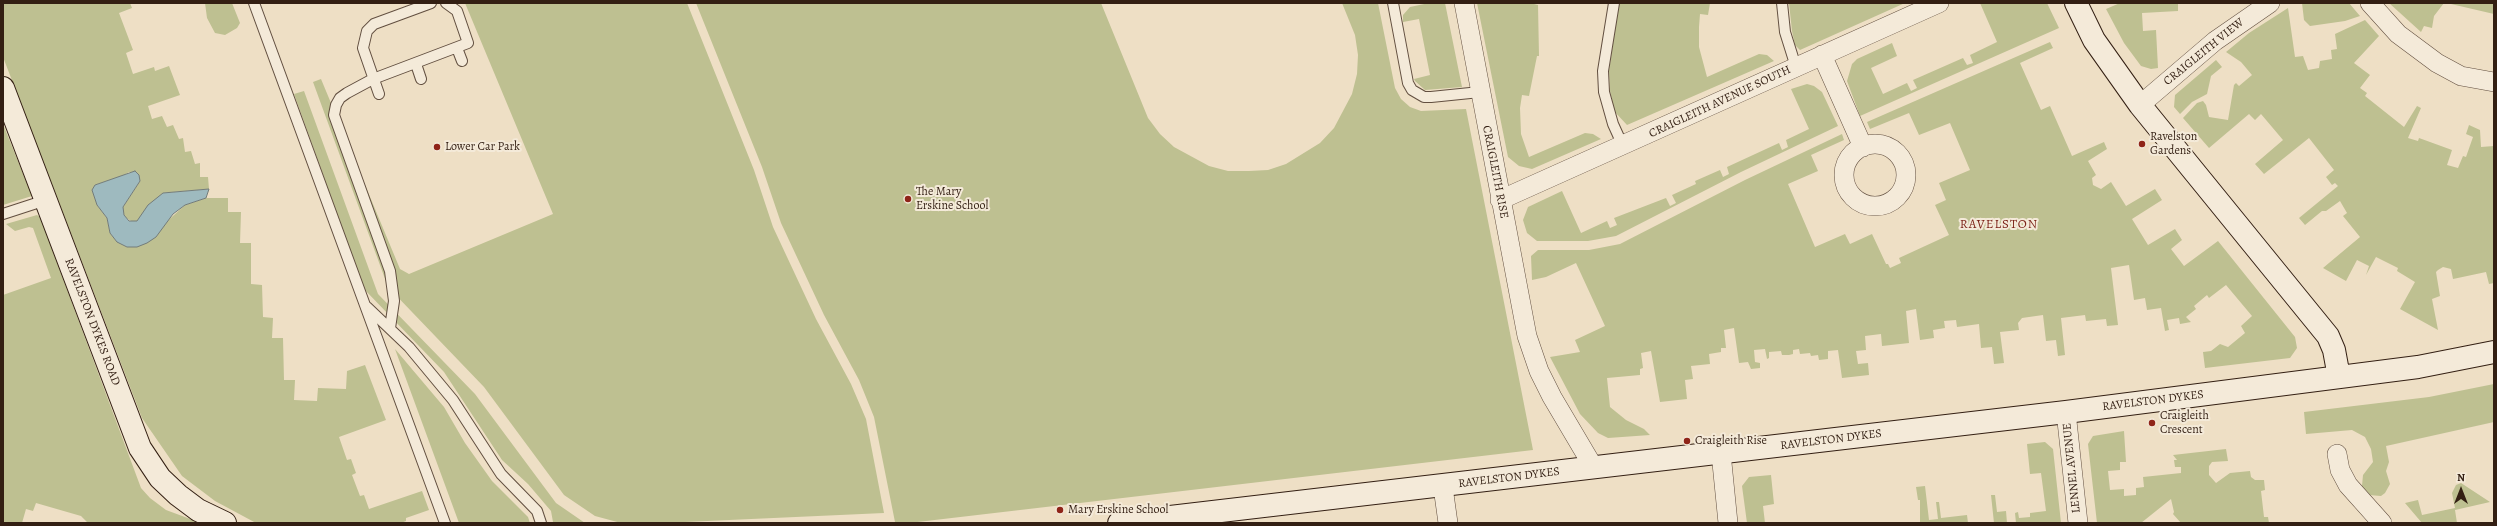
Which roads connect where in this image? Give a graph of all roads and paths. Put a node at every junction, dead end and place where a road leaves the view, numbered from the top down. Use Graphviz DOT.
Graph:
graph roads {
  1 [pos="254,3"];
  2 [pos="431,3"];
  3 [pos="446,3"];
  4 [pos="1393,3"];
  5 [pos="1464,3"];
  6 [pos="1614,3"];
  7 [pos="1782,3"];
  8 [pos="1939,3"];
  9 [pos="2076,3"];
  10 [pos="2270,3"];
  11 [pos="2370,3"];
  12 [pos="457,48"];
  13 [pos="1822,55"];
  14 [pos="462,61"];
  15 [pos="416,64"];
  16 [pos="1796,67"];
  17 [pos="421,78"];
  18 [pos="373,80"];
  19 [pos="2494,82"];
  20 [pos="3,88"];
  21 [pos="1480,92"];
  22 [pos="379,94"];
  23 [pos="2140,105"];
  24 [pos="1623,146"];
  25 [pos="1863,146"];
  26 [pos="46,200"];
  27 [pos="1500,200"];
  28 [pos="3,214"];
  29 [pos="365,305"];
  30 [pos="390,328"];
  31 [pos="2494,352"];
  32 [pos="2339,377"];
  33 [pos="2066,412"];
  34 [pos="1721,453"];
  35 [pos="2337,454"];
  36 [pos="1594,468"];
  37 [pos="1443,487"];
  38 [pos="225,523"];
  39 [pos="445,523"];
  40 [pos="541,523"];
  41 [pos="1119,523"];
  42 [pos="1448,523"];
  43 [pos="1728,523"];
  44 [pos="2078,523"];
  45 [pos="2382,523"];
  1 -- 29 [label="lane"];
  2 -- 18 [label="lane"];
  3 -- 12 [label="lane"];
  4 -- 21 [label="lane"];
  5 -- 21 [label="street, CRAIGLEITH RISE"];
  6 -- 24 [label="lane"];
  7 -- 16 [label="lane"];
  8 -- 13 [label="street, CRAIGLEITH AVENUE SOUTH"];
  9 -- 23 [label="street"];
  10 -- 23 [label="street, CRAIGLEITH VIEW"];
  11 -- 19 [label="street"];
  12 -- 14 [label="lane"];
  12 -- 15 [label="lane"];
  13 -- 16 [label="street, CRAIGLEITH AVENUE SOUTH"];
  13 -- 25 [label="street"];
  15 -- 17 [label="lane"];
  15 -- 18 [label="lane"];
  16 -- 24 [label="street, CRAIGLEITH AVENUE SOUTH"];
  18 -- 22 [label="lane"];
  18 -- 30 [label="lane"];
  20 -- 26 [label="street, RAVELSTON DYKES ROAD"];
  21 -- 27 [label="street, CRAIGLEITH RISE"];
  23 -- 32 [label="street"];
  24 -- 27 [label="street, CRAIGLEITH AVENUE SOUTH"];
  26 -- 28 [label="lane"];
  26 -- 38 [label="street, RAVELSTON DYKES ROAD"];
  27 -- 36 [label="street, CRAIGLEITH RISE"];
  29 -- 30 [label="lane"];
  29 -- 39 [label="lane"];
  30 -- 40 [label="lane"];
  31 -- 32 [label="street, RAVELSTON DYKES"];
  32 -- 33 [label="street, RAVELSTON DYKES"];
  33 -- 34 [label="street, RAVELSTON DYKES"];
  33 -- 44 [label="street, LENNEL AVENUE"];
  34 -- 36 [label="street, RAVELSTON DYKES"];
  34 -- 43 [label="street"];
  35 -- 45 [label="street"];
  36 -- 37 [label="street, RAVELSTON DYKES"];
  37 -- 41 [label="street, RAVELSTON DYKES"];
  37 -- 42 [label="street"];
}
